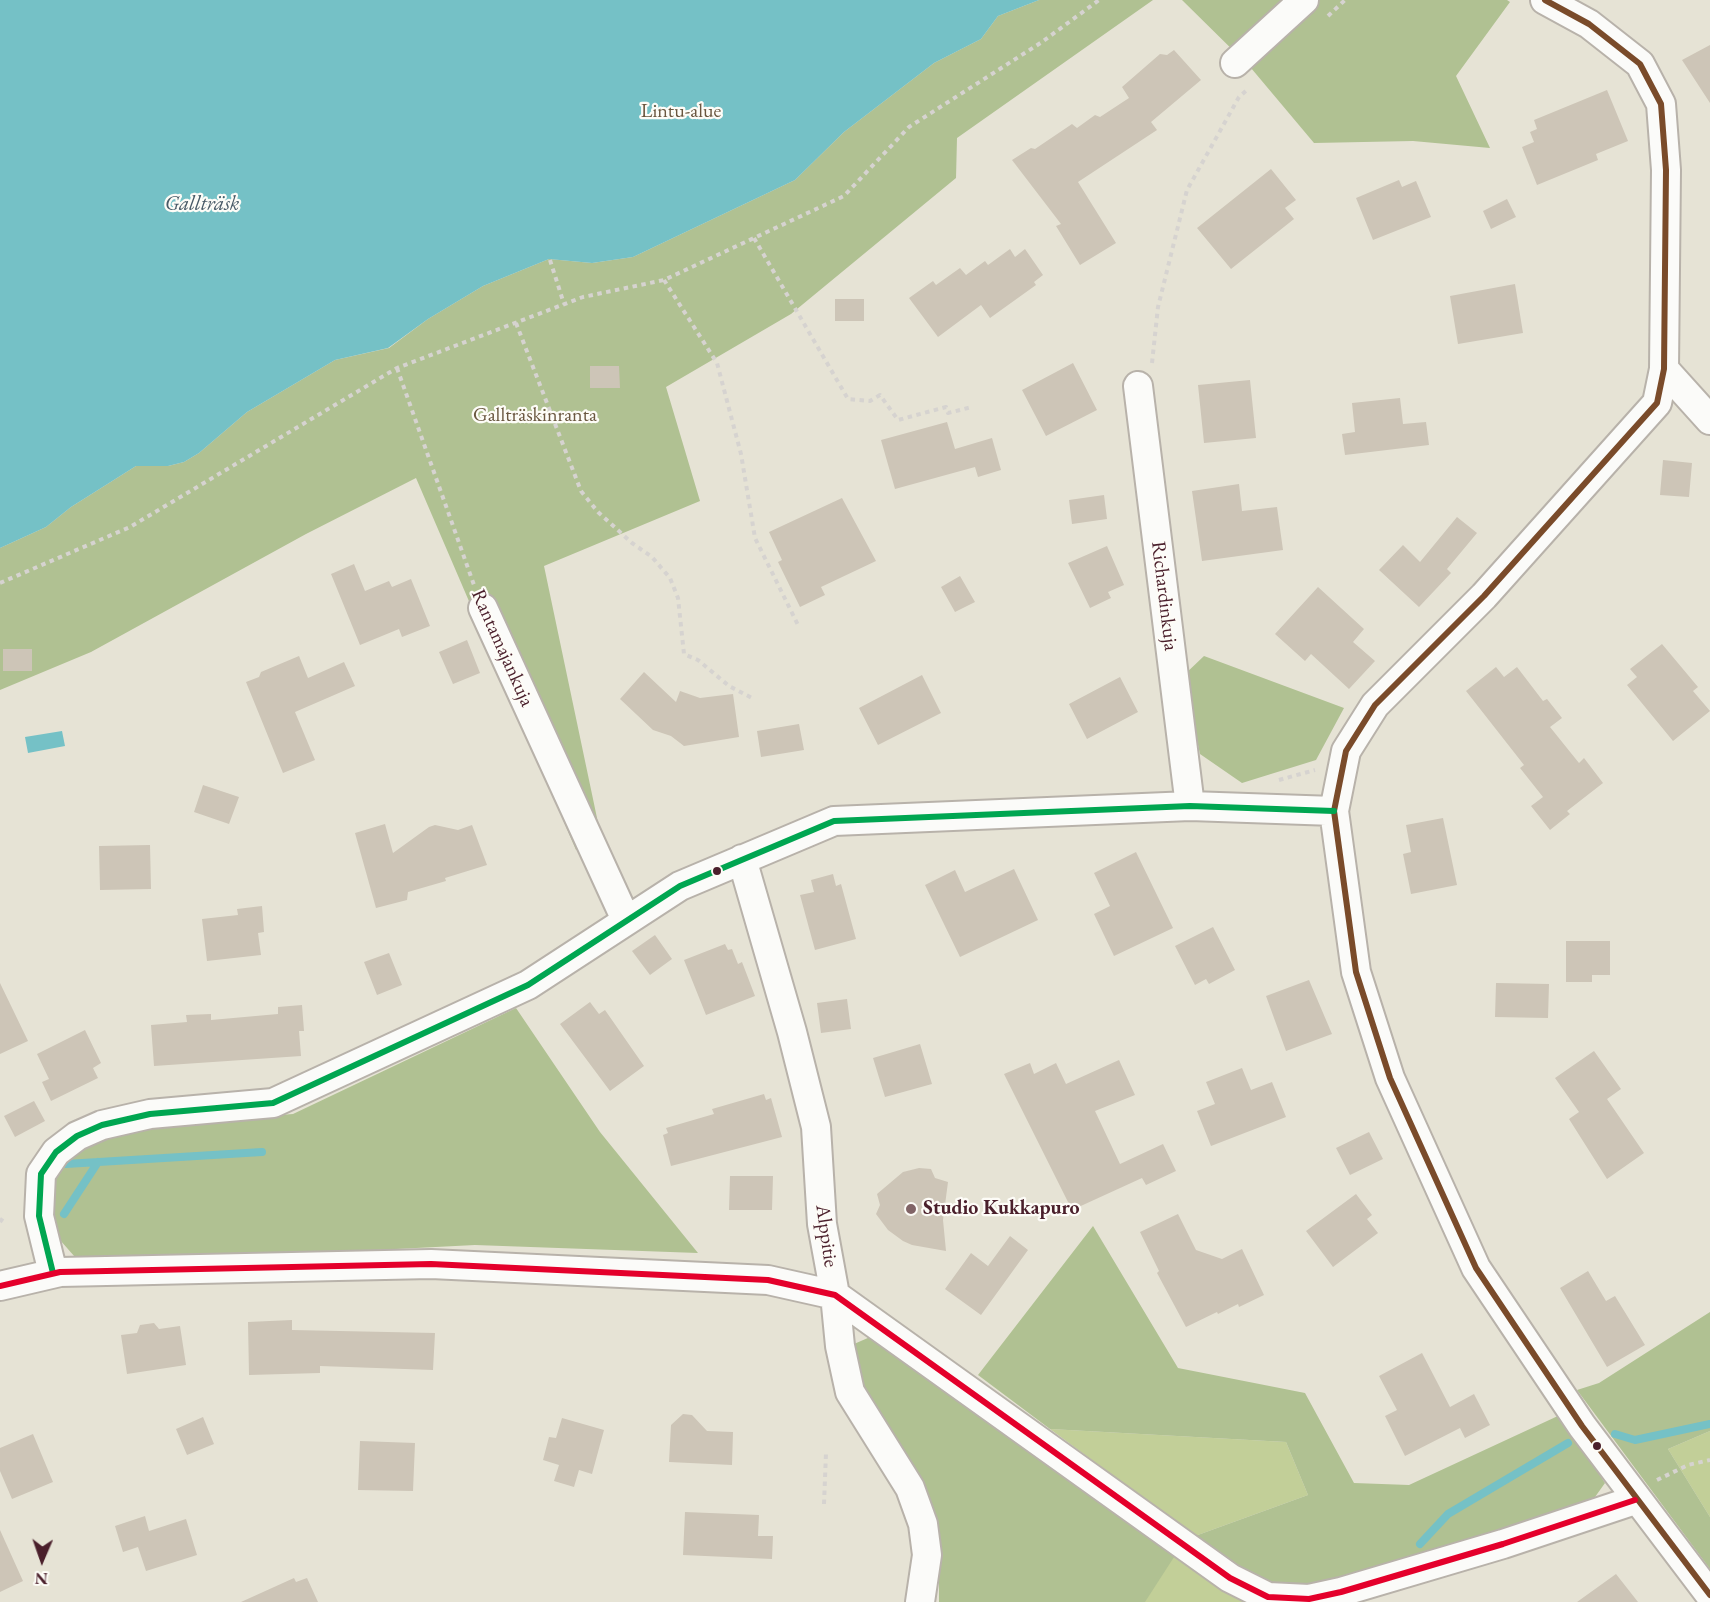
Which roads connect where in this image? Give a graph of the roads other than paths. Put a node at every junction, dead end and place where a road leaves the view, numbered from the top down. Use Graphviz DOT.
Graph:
graph roads {
  1 [pos="1304,0"];
  2 [pos="1545,0"];
  3 [pos="1235,63"];
  4 [pos="1664,369"];
  5 [pos="1145,374"];
  6 [pos="1710,420"];
  7 [pos="483,608"];
  8 [pos="1190,806"];
  9 [pos="1334,811"];
  10 [pos="742,859"];
  11 [pos="626,920"];
  12 [pos="53,1273"];
  13 [pos="0,1286"];
  14 [pos="836,1295"];
  15 [pos="1635,1500"];
  16 [pos="1710,1595"];
  17 [pos="920,1602"];
  1 -- 3 [label="street"];
  2 -- 4 [label="street"];
  4 -- 6 [label="street"];
  4 -- 9 [label="street"];
  5 -- 8 [label="street, Richardinkuja"];
  7 -- 11 [label="street, Rantamajankuja"];
  8 -- 9 [label="street"];
  8 -- 10 [label="street"];
  9 -- 15 [label="street"];
  10 -- 11 [label="street"];
  10 -- 14 [label="street, Alppitie"];
  11 -- 12 [label="street"];
  12 -- 13 [label="street"];
  12 -- 14 [label="street"];
  14 -- 15 [label="street"];
  14 -- 17 [label="street, Alppitie"];
  15 -- 16 [label="street"];
}
